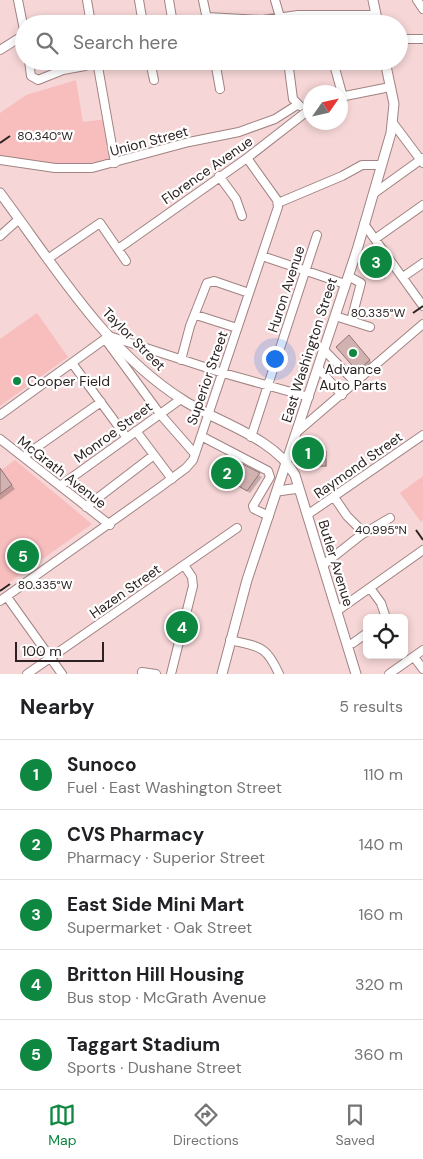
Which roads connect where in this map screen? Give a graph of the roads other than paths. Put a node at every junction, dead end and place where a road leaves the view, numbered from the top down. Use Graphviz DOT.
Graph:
graph roads {
  1 [pos="18,0"];
  2 [pos="87,0"];
  3 [pos="139,0"];
  4 [pos="169,0"];
  5 [pos="203,0"];
  6 [pos="275,0"];
  7 [pos="373,0"];
  8 [pos="417,0"];
  9 [pos="423,9"];
  10 [pos="324,14"];
  11 [pos="21,15"];
  12 [pos="90,15"];
  13 [pos="142,15"];
  14 [pos="172,15"];
  15 [pos="206,15"];
  16 [pos="279,15"];
  17 [pos="318,15"];
  18 [pos="335,15"];
  19 [pos="376,15"];
  20 [pos="408,39"];
  21 [pos="423,39"];
  22 [pos="15,41"];
  23 [pos="0,50"];
  24 [pos="30,70"];
  25 [pos="63,70"];
  26 [pos="98,70"];
  27 [pos="152,70"];
  28 [pos="217,70"];
  29 [pos="289,70"];
  30 [pos="335,70"];
  31 [pos="387,70"];
  32 [pos="154,80"];
  33 [pos="339,85"];
  34 [pos="390,86"];
  35 [pos="220,90"];
  36 [pos="348,96"];
  37 [pos="297,105"];
  38 [pos="303,107"];
  39 [pos="303,115"];
  40 [pos="393,123"];
  41 [pos="247,158"];
  42 [pos="0,160"];
  43 [pos="422,160"];
  44 [pos="116,163"];
  45 [pos="381,165"];
  46 [pos="219,176"];
  47 [pos="0,193"];
  48 [pos="373,194"];
  49 [pos="278,204"];
  50 [pos="423,205"];
  51 [pos="242,216"];
  52 [pos="19,219"];
  53 [pos="364,224"];
  54 [pos="317,235"];
  55 [pos="0,236"];
  56 [pos="375,239"];
  57 [pos="118,249"];
  58 [pos="262,256"];
  59 [pos="49,258"];
  60 [pos="126,261"];
  61 [pos="423,263"];
  62 [pos="305,270"];
  63 [pos="403,278"];
  64 [pos="347,280"];
  65 [pos="249,294"];
  66 [pos="423,306"];
  67 [pos="196,315"];
  68 [pos="335,316"];
  69 [pos="351,321"];
  70 [pos="423,324"];
  71 [pos="370,327"];
  72 [pos="237,328"];
  73 [pos="107,338"];
  74 [pos="324,350"];
  75 [pos="181,360"];
  76 [pos="72,362"];
  77 [pos="318,368"];
  78 [pos="223,373"];
  79 [pos="356,383"];
  80 [pos="267,386"];
  81 [pos="342,395"];
  82 [pos="309,397"];
  83 [pos="181,399"];
  84 [pos="101,402"];
  85 [pos="160,414"];
  86 [pos="0,415"];
  87 [pos="209,416"];
  88 [pos="136,431"];
  89 [pos="297,432"];
  90 [pos="423,435"];
  91 [pos="201,436"];
  92 [pos="251,437"];
  93 [pos="127,438"];
  94 [pos="0,439"];
  95 [pos="195,454"];
  96 [pos="154,455"];
  97 [pos="24,457"];
  98 [pos="288,462"];
  99 [pos="172,479"];
  100 [pos="60,486"];
  101 [pos="299,488"];
  102 [pos="278,491"];
  103 [pos="334,497"];
  104 [pos="86,507"];
  105 [pos="269,516"];
  106 [pos="307,516"];
  107 [pos="390,518"];
  108 [pos="110,525"];
  109 [pos="237,528"];
  110 [pos="361,535"];
  111 [pos="423,550"];
  112 [pos="184,565"];
  113 [pos="323,565"];
  114 [pos="370,588"];
  115 [pos="3,599"];
  116 [pos="337,611"];
  117 [pos="385,614"];
  118 [pos="363,636"];
  119 [pos="230,640"];
  120 [pos="353,643"];
  121 [pos="423,650"];
  122 [pos="414,657"];
  123 [pos="50,658"];
  124 [pos="423,669"];
  125 [pos="142,672"];
  126 [pos="27,674"];
  127 [pos="62,674"];
  128 [pos="156,674"];
  129 [pos="171,674"];
  130 [pos="222,674"];
  131 [pos="279,674"];
  132 [pos="356,674"];
  133 [pos="389,674"];
  1 -- 11 [label="street"];
  2 -- 12 [label="street"];
  3 -- 13 [label="street"];
  4 -- 14 [label="street"];
  5 -- 15 [label="street"];
  6 -- 16 [label="street"];
  7 -- 19 [label="main road"];
  8 -- 9 [label="street"];
  10 -- 17 [label="street"];
  10 -- 18 [label="street"];
  20 -- 21 [label="street"];
  22 -- 23 [label="street"];
  24 -- 25 [label="street"];
  26 -- 44 [label="street"];
  27 -- 32 [label="street"];
  28 -- 35 [label="street"];
  29 -- 37 [label="street"];
  30 -- 33 [label="street"];
  31 -- 34 [label="main road, East Washington Street"];
  34 -- 36 [label="street"];
  34 -- 40 [label="main road, East Washington Street"];
  37 -- 38 [label="street"];
  37 -- 44 [label="street, Union Street"];
  39 -- 41 [label="street, Florence Avenue"];
  40 -- 43 [label="street"];
  40 -- 45 [label="main road, East Washington Street"];
  41 -- 46 [label="street, Florence Avenue"];
  41 -- 49 [label="street"];
  42 -- 44 [label="street, Union Street"];
  43 -- 48 [label="street"];
  45 -- 48 [label="main road, East Washington Street"];
  45 -- 49 [label="street"];
  46 -- 51 [label="street"];
  46 -- 57 [label="street, Florence Avenue"];
  47 -- 52 [label="main road, Taylor Street"];
  48 -- 53 [label="main road, East Washington Street"];
  49 -- 58 [label="street, Superior Street"];
  50 -- 56 [label="street"];
  52 -- 55 [label="street"];
  52 -- 59 [label="main road, Taylor Street"];
  53 -- 56 [label="street"];
  53 -- 64 [label="main road, East Washington Street"];
  54 -- 62 [label="street, Huron Avenue"];
  56 -- 63 [label="street"];
  57 -- 59 [label="street"];
  57 -- 60 [label="street"];
  58 -- 62 [label="street"];
  58 -- 65 [label="street, Superior Street"];
  59 -- 73 [label="main road, Taylor Street"];
  61 -- 63 [label="street"];
  62 -- 64 [label="street"];
  62 -- 80 [label="street, Huron Avenue"];
  63 -- 66 [label="street"];
  64 -- 68 [label="main road, East Washington Street"];
  64 -- 69 [label="street"];
  65 -- 67 [label="street"];
  65 -- 72 [label="street, Superior Street"];
  67 -- 72 [label="street"];
  67 -- 75 [label="street"];
  68 -- 69 [label="street"];
  68 -- 74 [label="main road, East Washington Street"];
  69 -- 71 [label="street"];
  70 -- 79 [label="street"];
  72 -- 78 [label="street, Superior Street"];
  73 -- 75 [label="street"];
  73 -- 76 [label="street"];
  73 -- 83 [label="main road, Taylor Street"];
  73 -- 85 [label="street, Taylor Street"];
  74 -- 77 [label="main road, East Washington Street"];
  74 -- 79 [label="street"];
  75 -- 78 [label="street"];
  76 -- 84 [label="street"];
  76 -- 86 [label="street"];
  77 -- 81 [label="street"];
  77 -- 82 [label="main road, East Washington Street"];
  78 -- 80 [label="street"];
  78 -- 87 [label="street, Superior Street"];
  79 -- 81 [label="street"];
  80 -- 82 [label="street"];
  80 -- 92 [label="street, Huron Avenue"];
  81 -- 89 [label="street"];
  82 -- 89 [label="main road, East Washington Street"];
  83 -- 85 [label="street, Monroe Street"];
  83 -- 87 [label="main road, Taylor Street"];
  84 -- 93 [label="street"];
  84 -- 97 [label="street"];
  85 -- 88 [label="street, Monroe Street"];
  85 -- 95 [label="street, Taylor Street"];
  87 -- 91 [label="street, Superior Street"];
  87 -- 92 [label="main road, Taylor Street"];
  88 -- 93 [label="street, Monroe Street"];
  88 -- 96 [label="street"];
  89 -- 98 [label="main road, East Washington Street"];
  90 -- 103 [label="street, Raymond Street"];
  91 -- 95 [label="street, Superior Street"];
  91 -- 105 [label="street"];
  92 -- 98 [label="main road, Taylor Street"];
  93 -- 100 [label="street, Monroe Street"];
  94 -- 97 [label="street, McGrath Avenue"];
  95 -- 99 [label="street, Superior Street"];
  96 -- 99 [label="street"];
  96 -- 104 [label="street"];
  97 -- 100 [label="street, McGrath Avenue"];
  98 -- 101 [label="main road, Butler Avenue"];
  98 -- 102 [label="main road, East Washington Street"];
  99 -- 108 [label="street, Superior Street"];
  100 -- 104 [label="street, McGrath Avenue"];
  101 -- 102 [label="main road"];
  101 -- 106 [label="main road, Butler Avenue"];
  102 -- 105 [label="main road, East Washington Street"];
  103 -- 106 [label="street, Raymond Street"];
  103 -- 110 [label="street"];
  104 -- 108 [label="street, McGrath Avenue"];
  105 -- 119 [label="main road, East Washington Street"];
  106 -- 113 [label="main road, Butler Avenue"];
  107 -- 110 [label="street"];
  108 -- 115 [label="street, Superior Street"];
  109 -- 112 [label="street, Hazen Street"];
  110 -- 113 [label="street"];
  111 -- 114 [label="street"];
  112 -- 123 [label="street, Hazen Street"];
  112 -- 129 [label="street"];
  113 -- 116 [label="main road, Butler Avenue"];
  114 -- 116 [label="street"];
  114 -- 117 [label="street"];
  115 -- 123 [label="street"];
  116 -- 132 [label="main road, Butler Avenue"];
  118 -- 120 [label="street"];
  119 -- 130 [label="main road, East Washington Street"];
  119 -- 131 [label="street"];
  121 -- 122 [label="street"];
  122 -- 124 [label="street"];
  122 -- 133 [label="street"];
  123 -- 126 [label="street, Hazen Street"];
  123 -- 127 [label="street"];
  125 -- 128 [label="street"];
}
